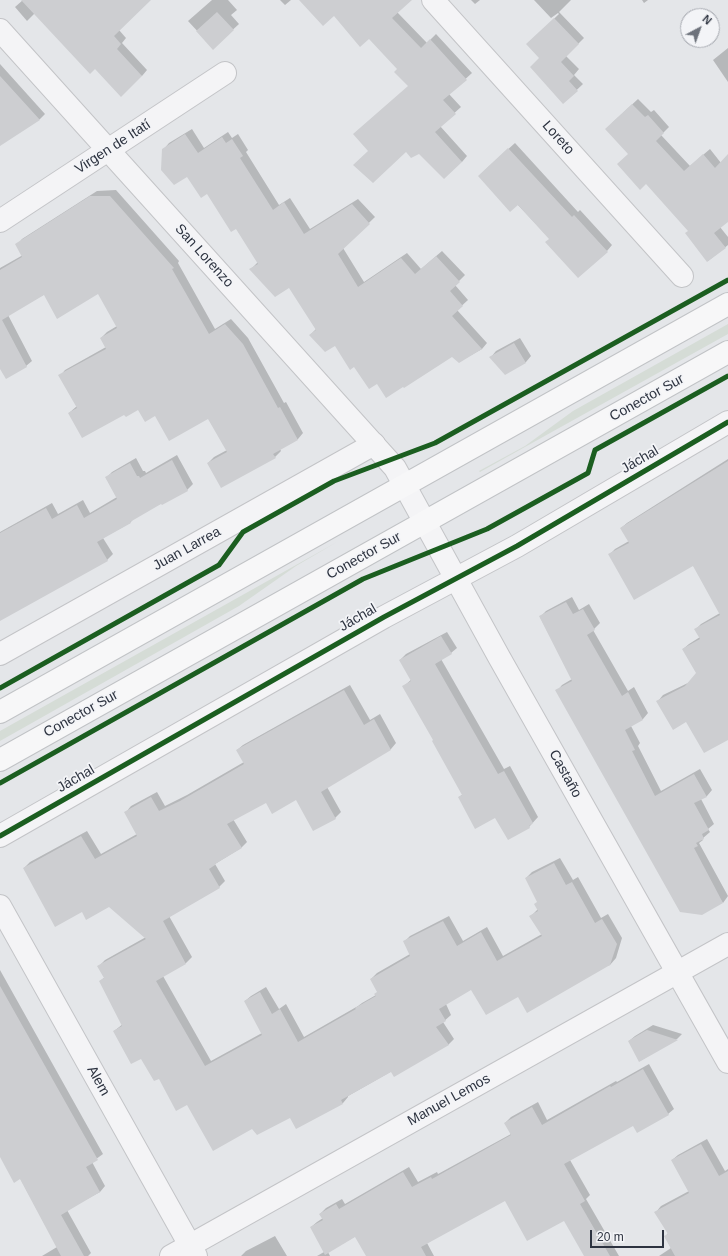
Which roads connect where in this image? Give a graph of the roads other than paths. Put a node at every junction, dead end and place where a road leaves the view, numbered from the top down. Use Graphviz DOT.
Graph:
graph roads {
  1 [pos="433,0"];
  2 [pos="0,30"];
  3 [pos="225,73"];
  4 [pos="108,150"];
  5 [pos="0,221"];
  6 [pos="682,276"];
  7 [pos="728,304"];
  8 [pos="728,352"];
  9 [pos="728,422"];
  10 [pos="374,444"];
  11 [pos="404,485"];
  12 [pos="425,521"];
  13 [pos="456,578"];
  14 [pos="0,654"];
  15 [pos="0,712"];
  16 [pos="0,760"];
  17 [pos="0,836"];
  18 [pos="0,906"];
  19 [pos="728,944"];
  20 [pos="678,972"];
  21 [pos="728,1062"];
  22 [pos="193,1250"];
  23 [pos="171,1256"];
  1 -- 6 [label="street, Loreto"];
  2 -- 4 [label="street, San Lorenzo"];
  3 -- 4 [label="street, Virgen de Itatí"];
  4 -- 5 [label="street, Virgen de Itatí"];
  4 -- 10 [label="street, San Lorenzo"];
  7 -- 11 [label="main road"];
  8 -- 12 [label="main road, Conector Sur"];
  9 -- 13 [label="street, Jáchal"];
  10 -- 11 [label="street, San Lorenzo"];
  10 -- 14 [label="street, Juan Larrea"];
  11 -- 12 [label="street, Castaño"];
  11 -- 15 [label="main road"];
  12 -- 13 [label="street, Castaño"];
  12 -- 16 [label="main road, Conector Sur"];
  13 -- 17 [label="street, Jáchal"];
  13 -- 20 [label="street, Castaño"];
  18 -- 22 [label="street, Alem"];
  19 -- 20 [label="street, Manuel Lemos"];
  20 -- 21 [label="street, Castaño"];
  20 -- 22 [label="street, Manuel Lemos"];
  22 -- 23 [label="street, Manuel Lemos"];
}
